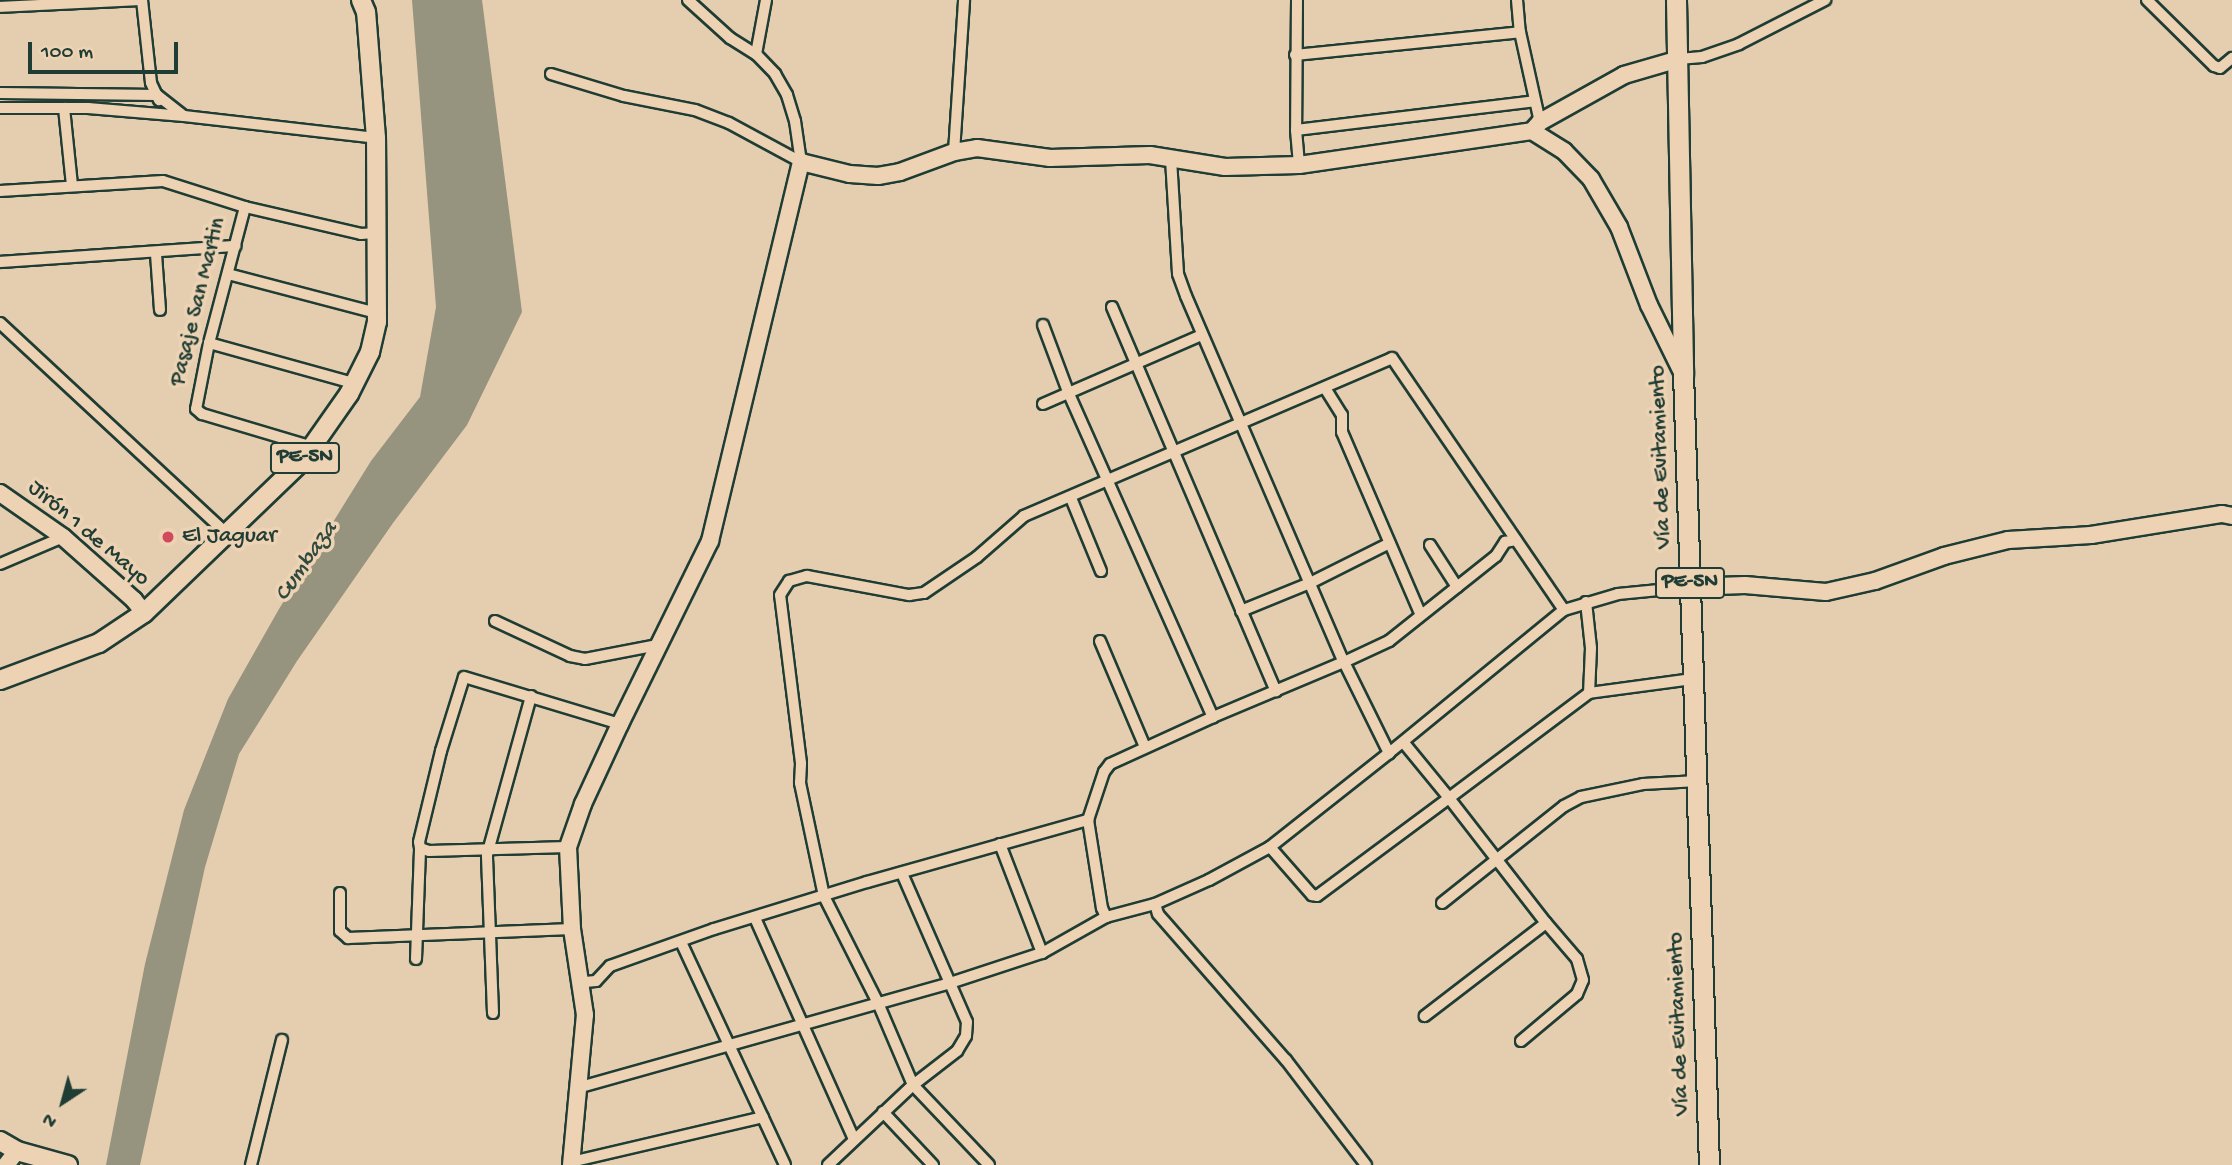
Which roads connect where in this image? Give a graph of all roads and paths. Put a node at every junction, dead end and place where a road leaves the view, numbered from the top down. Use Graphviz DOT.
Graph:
graph roads {
  1 [pos="141,0"];
  2 [pos="361,0"];
  3 [pos="375,0"];
  4 [pos="688,0"];
  5 [pos="766,0"];
  6 [pos="964,0"];
  7 [pos="1297,0"];
  8 [pos="1517,0"];
  9 [pos="1676,0"];
  10 [pos="1825,0"];
  11 [pos="2147,0"];
  12 [pos="59,1"];
  13 [pos="0,7"];
  14 [pos="1520,32"];
  15 [pos="756,54"];
  16 [pos="1295,55"];
  17 [pos="2232,58"];
  18 [pos="1679,59"];
  19 [pos="551,74"];
  20 [pos="0,93"];
  21 [pos="371,94"];
  22 [pos="157,95"];
  23 [pos="1534,101"];
  24 [pos="0,108"];
  25 [pos="64,108"];
  26 [pos="164,116"];
  27 [pos="184,116"];
  28 [pos="1536,126"];
  29 [pos="1296,130"];
  30 [pos="376,138"];
  31 [pos="954,152"];
  32 [pos="1171,159"];
  33 [pos="801,162"];
  34 [pos="1299,165"];
  35 [pos="72,186"];
  36 [pos="0,191"];
  37 [pos="245,207"];
  38 [pos="377,233"];
  39 [pos="235,246"];
  40 [pos="156,254"];
  41 [pos="0,262"];
  42 [pos="228,274"];
  43 [pos="1112,307"];
  44 [pos="160,310"];
  45 [pos="377,313"];
  46 [pos="0,323"];
  47 [pos="1043,325"];
  48 [pos="1202,335"];
  49 [pos="209,342"];
  50 [pos="1134,363"];
  51 [pos="1683,373"];
  52 [pos="353,383"];
  53 [pos="1325,388"];
  54 [pos="1069,394"];
  55 [pos="1043,404"];
  56 [pos="1242,425"];
  57 [pos="313,447"];
  58 [pos="1175,453"];
  59 [pos="1107,482"];
  60 [pos="0,493"];
  61 [pos="1071,498"];
  62 [pos="2232,516"];
  63 [pos="228,535"];
  64 [pos="63,537"];
  65 [pos="1516,540"];
  66 [pos="1390,543"];
  67 [pos="1430,545"];
  68 [pos="0,564"];
  69 [pos="1101,571"];
  70 [pos="1310,583"];
  71 [pos="1457,587"];
  72 [pos="1690,587"];
  73 [pos="1586,602"];
  74 [pos="1564,610"];
  75 [pos="1241,611"];
  76 [pos="144,613"];
  77 [pos="1420,613"];
  78 [pos="495,621"];
  79 [pos="1100,641"];
  80 [pos="659,645"];
  81 [pos="1345,662"];
  82 [pos="1693,679"];
  83 [pos="0,680"];
  84 [pos="1276,691"];
  85 [pos="1589,693"];
  86 [pos="531,696"];
  87 [pos="1213,717"];
  88 [pos="620,724"];
  89 [pos="1404,743"];
  90 [pos="1145,747"];
  91 [pos="1389,753"];
  92 [pos="1698,781"];
  93 [pos="1449,798"];
  94 [pos="1088,820"];
  95 [pos="1000,844"];
  96 [pos="1270,847"];
  97 [pos="421,848"];
  98 [pos="490,848"];
  99 [pos="568,848"];
  100 [pos="1497,860"];
  101 [pos="902,873"];
  102 [pos="340,893"];
  103 [pos="824,896"];
  104 [pos="1442,903"];
  105 [pos="1155,904"];
  106 [pos="1106,917"];
  107 [pos="755,918"];
  108 [pos="1546,923"];
  109 [pos="572,929"];
  110 [pos="492,932"];
  111 [pos="415,933"];
  112 [pos="681,942"];
  113 [pos="1042,953"];
  114 [pos="416,959"];
  115 [pos="579,978"];
  116 [pos="950,983"];
  117 [pos="878,1003"];
  118 [pos="493,1013"];
  119 [pos="1425,1016"];
  120 [pos="804,1024"];
  121 [pos="282,1040"];
  122 [pos="1521,1041"];
  123 [pos="731,1045"];
  124 [pos="913,1085"];
  125 [pos="577,1088"];
  126 [pos="883,1112"];
  127 [pos="763,1117"];
  128 [pos="854,1139"];
  129 [pos="0,1141"];
  130 [pos="12,1158"];
  131 [pos="63,1164"];
  132 [pos="571,1164"];
  133 [pos="830,1164"];
  134 [pos="251,1165"];
  135 [pos="785,1165"];
  136 [pos="933,1165"];
  137 [pos="989,1165"];
  138 [pos="1366,1165"];
  139 [pos="1709,1165"];
  1 -- 12 [label="street"];
  1 -- 22 [label="street"];
  2 -- 21 [label="main road, PE-5N"];
  3 -- 21 [label="main road, PE-5N"];
  4 -- 15 [label="street"];
  5 -- 15 [label="street"];
  6 -- 31 [label="street"];
  7 -- 16 [label="street"];
  8 -- 14 [label="street"];
  9 -- 18 [label="highway, Vía de Evitamiento / PE-5N"];
  10 -- 18 [label="street"];
  11 -- 17 [label="street"];
  12 -- 13 [label="street"];
  14 -- 16 [label="street"];
  14 -- 23 [label="street"];
  15 -- 33 [label="street"];
  16 -- 29 [label="street"];
  18 -- 28 [label="street"];
  18 -- 51 [label="highway, Vía de Evitamiento / PE-5N"];
  19 -- 33 [label="street"];
  20 -- 22 [label="street"];
  21 -- 30 [label="main road, PE-5N"];
  22 -- 26 [label="street"];
  22 -- 27 [label="street"];
  23 -- 28 [label="street"];
  23 -- 29 [label="street"];
  24 -- 25 [label="street"];
  25 -- 26 [label="street"];
  25 -- 35 [label="street"];
  26 -- 27 [label="street"];
  27 -- 30 [label="street"];
  28 -- 34 [label="street"];
  28 -- 51 [label="street"];
  29 -- 34 [label="street"];
  30 -- 38 [label="main road, PE-5N"];
  31 -- 32 [label="street"];
  31 -- 33 [label="street"];
  32 -- 34 [label="street"];
  32 -- 48 [label="street"];
  33 -- 80 [label="street"];
  35 -- 36 [label="street"];
  35 -- 37 [label="street"];
  37 -- 38 [label="street"];
  37 -- 39 [label="street, Pasaje San Martin"];
  38 -- 45 [label="main road, PE-5N"];
  39 -- 40 [label="street"];
  39 -- 42 [label="street, Pasaje San Martin"];
  40 -- 41 [label="street"];
  40 -- 44 [label="street"];
  42 -- 45 [label="street"];
  42 -- 49 [label="street, Pasaje San Martin"];
  43 -- 50 [label="street"];
  45 -- 52 [label="main road, PE-5N"];
  46 -- 63 [label="street"];
  47 -- 54 [label="street"];
  48 -- 50 [label="street"];
  48 -- 56 [label="street"];
  49 -- 52 [label="street"];
  49 -- 57 [label="street, Pasaje San Martin"];
  50 -- 54 [label="street"];
  50 -- 58 [label="street"];
  51 -- 72 [label="highway, Vía de Evitamiento / PE-5N"];
  52 -- 57 [label="main road, PE-5N"];
  53 -- 56 [label="street"];
  53 -- 65 [label="street"];
  53 -- 66 [label="street"];
  54 -- 55 [label="street"];
  54 -- 59 [label="street"];
  56 -- 58 [label="street"];
  56 -- 70 [label="street"];
  57 -- 63 [label="main road, PE-5N"];
  58 -- 59 [label="street"];
  58 -- 75 [label="street"];
  59 -- 61 [label="street"];
  59 -- 87 [label="street"];
  60 -- 64 [label="street, Jirón 1 de Mayo"];
  61 -- 69 [label="street"];
  61 -- 103 [label="street"];
  62 -- 72 [label="street"];
  63 -- 76 [label="main road, PE-5N"];
  64 -- 68 [label="street"];
  64 -- 76 [label="street, Jirón 1 de Mayo"];
  65 -- 71 [label="street"];
  65 -- 74 [label="street"];
  66 -- 70 [label="street"];
  66 -- 77 [label="street"];
  67 -- 71 [label="street"];
  70 -- 75 [label="street"];
  70 -- 81 [label="street"];
  71 -- 77 [label="street"];
  72 -- 73 [label="street"];
  72 -- 82 [label="highway, Vía de Evitamiento / PE-5N"];
  73 -- 74 [label="street"];
  73 -- 85 [label="street"];
  74 -- 89 [label="street"];
  75 -- 84 [label="street"];
  76 -- 83 [label="main road, PE-5N"];
  77 -- 81 [label="street"];
  78 -- 80 [label="street"];
  79 -- 90 [label="street"];
  80 -- 88 [label="street"];
  81 -- 84 [label="street"];
  81 -- 91 [label="street"];
  82 -- 85 [label="street"];
  82 -- 92 [label="highway, Vía de Evitamiento / PE-5N"];
  84 -- 87 [label="street"];
  85 -- 93 [label="street"];
  86 -- 88 [label="street"];
  86 -- 97 [label="street"];
  86 -- 98 [label="street"];
  87 -- 90 [label="street"];
  88 -- 99 [label="street"];
  89 -- 91 [label="street"];
  89 -- 93 [label="street"];
  90 -- 94 [label="street"];
  91 -- 96 [label="street"];
  92 -- 100 [label="street"];
  92 -- 139 [label="highway, Vía de Evitamiento / PE-5N"];
  93 -- 96 [label="street"];
  93 -- 100 [label="street"];
  94 -- 95 [label="street"];
  94 -- 106 [label="street"];
  95 -- 101 [label="street"];
  95 -- 113 [label="street"];
  96 -- 105 [label="street"];
  97 -- 98 [label="street"];
  97 -- 111 [label="street"];
  98 -- 99 [label="street"];
  98 -- 110 [label="street"];
  99 -- 109 [label="street"];
  100 -- 104 [label="street"];
  100 -- 108 [label="street"];
  101 -- 103 [label="street"];
  101 -- 116 [label="street"];
  102 -- 111 [label="street"];
  103 -- 107 [label="street"];
  103 -- 117 [label="street"];
  105 -- 106 [label="street"];
  105 -- 138 [label="street"];
  106 -- 113 [label="street"];
  107 -- 112 [label="street"];
  107 -- 120 [label="street"];
  108 -- 119 [label="street"];
  108 -- 122 [label="street"];
  109 -- 110 [label="street"];
  109 -- 115 [label="street"];
  110 -- 111 [label="street"];
  110 -- 118 [label="street"];
  111 -- 114 [label="street"];
  112 -- 115 [label="street"];
  112 -- 123 [label="street"];
  113 -- 116 [label="street"];
  115 -- 125 [label="street"];
  116 -- 117 [label="street"];
  116 -- 124 [label="street"];
  117 -- 120 [label="street"];
  117 -- 124 [label="street"];
  120 -- 123 [label="street"];
  120 -- 128 [label="street"];
  121 -- 134 [label="street"];
  123 -- 125 [label="street"];
  123 -- 127 [label="street"];
  124 -- 126 [label="street"];
  124 -- 137 [label="street"];
  125 -- 132 [label="street"];
  126 -- 128 [label="street"];
  126 -- 136 [label="street"];
  127 -- 132 [label="street"];
  127 -- 135 [label="street"];
  128 -- 133 [label="street"];
  129 -- 130 [label="main road"];
  130 -- 131 [label="main road"];
}
